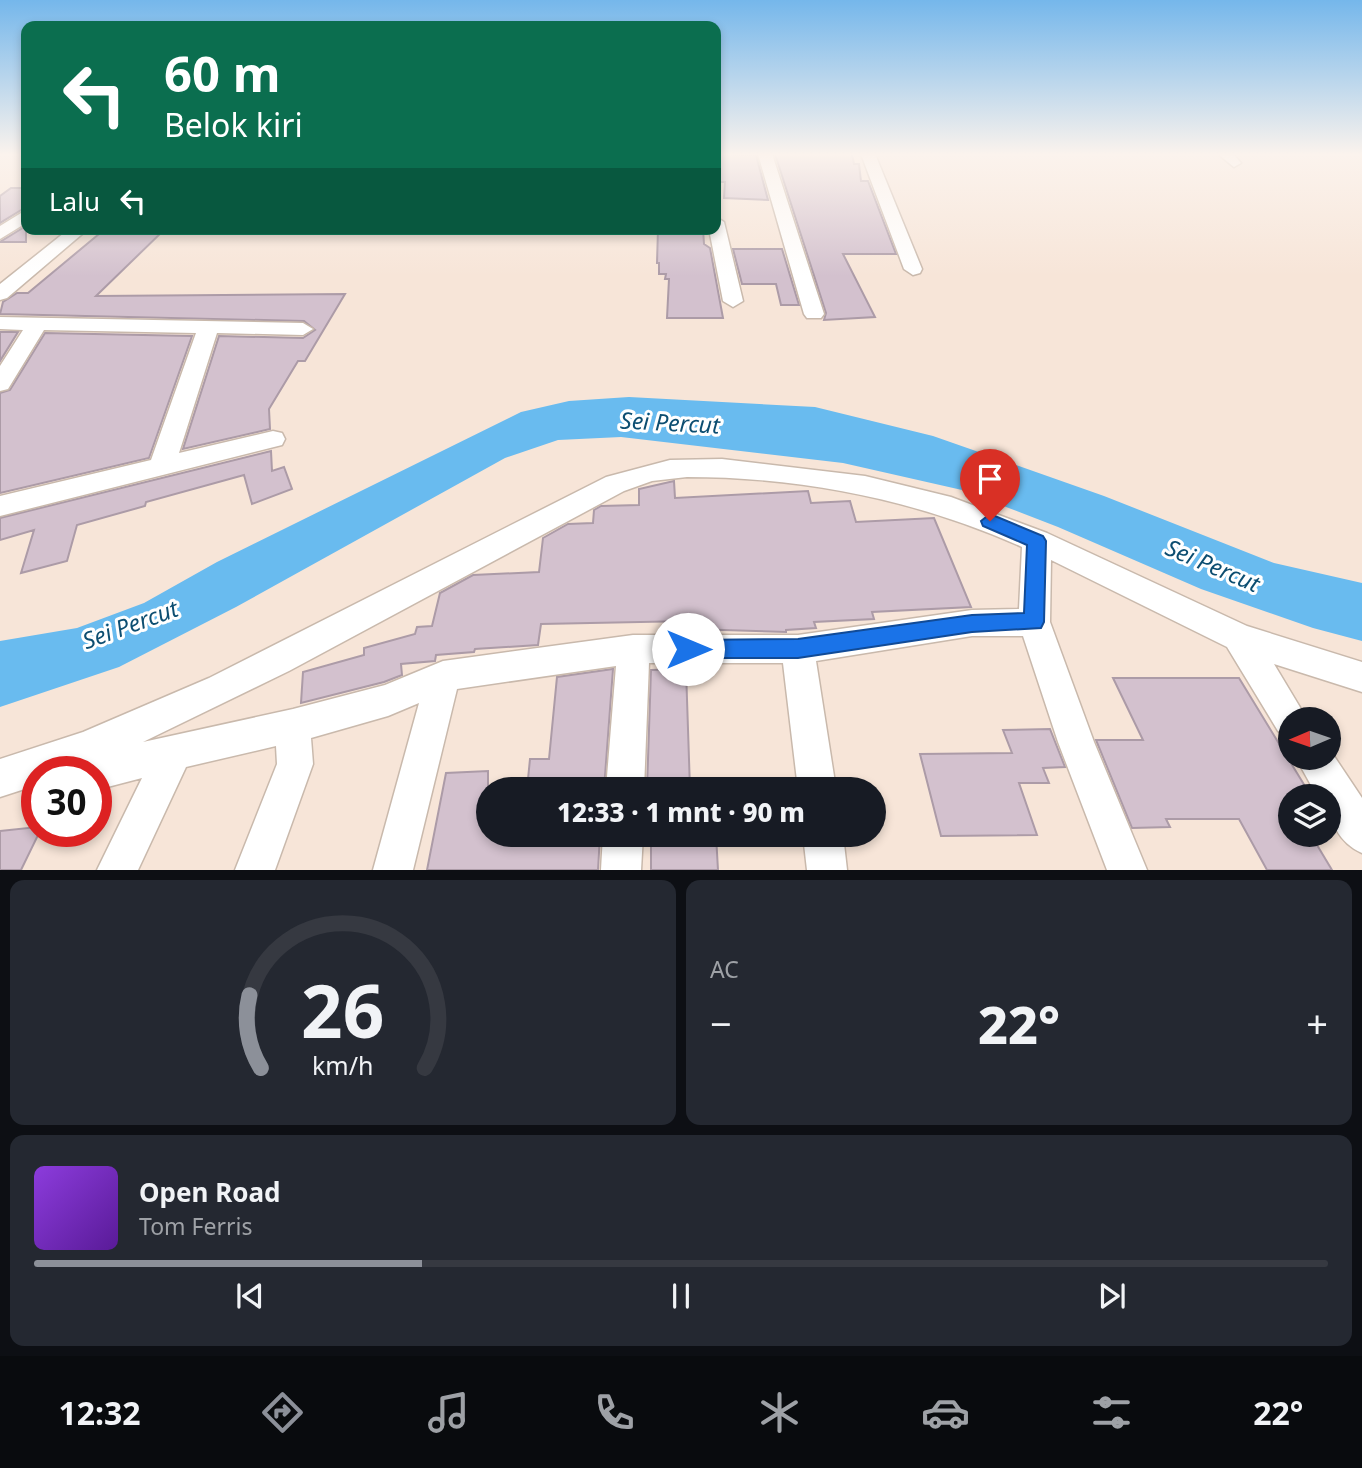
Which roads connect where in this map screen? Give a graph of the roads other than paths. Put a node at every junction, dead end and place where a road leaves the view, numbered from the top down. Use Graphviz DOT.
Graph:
graph roads {
  1 [pos="777,195"];
  2 [pos="884,195"];
  3 [pos="21,219"];
  4 [pos="0,234"];
  5 [pos="73,235"];
  6 [pos="719,235"];
  7 [pos="913,269"];
  8 [pos="0,294"];
  9 [pos="733,301"];
  10 [pos="814,314"];
  11 [pos="0,323"];
  12 [pos="37,324"];
  13 [pos="208,329"];
  14 [pos="303,330"];
  15 [pos="0,384"];
  16 [pos="273,439"];
  17 [pos="162,466"];
  18 [pos="0,506"];
  19 [pos="1037,541"];
  20 [pos="1034,622"];
  21 [pos="1238,637"];
  22 [pos="633,649"];
  23 [pos="798,649"];
  24 [pos="443,677"];
  25 [pos="1362,677"];
  26 [pos="1282,707"];
  27 [pos="293,726"];
  28 [pos="173,754"];
  29 [pos="65,756"];
  30 [pos="112,768"];
  31 [pos="1322,770"];
  32 [pos="21,773"];
  33 [pos="626,777"];
  34 [pos="815,777"];
  35 [pos="0,778"];
  36 [pos="1362,833"];
  37 [pos="622,847"];
  38 [pos="824,847"];
  39 [pos="117,870"];
  40 [pos="255,870"];
  41 [pos="393,870"];
  42 [pos="621,870"];
  43 [pos="827,870"];
  44 [pos="1127,870"];
  1 -- 10 [label="street"];
  2 -- 7 [label="street"];
  3 -- 4 [label="street"];
  5 -- 8 [label="street"];
  6 -- 9 [label="street"];
  11 -- 12 [label="street"];
  12 -- 13 [label="street"];
  12 -- 15 [label="street"];
  13 -- 14 [label="street"];
  13 -- 17 [label="street"];
  16 -- 17 [label="street"];
  17 -- 18 [label="street"];
  19 -- 20 [label="street"];
  19 -- 21 [label="street"];
  19 -- 29 [label="street"];
  20 -- 23 [label="street"];
  20 -- 44 [label="street"];
  21 -- 25 [label="street"];
  21 -- 26 [label="street"];
  22 -- 23 [label="street"];
  22 -- 24 [label="street"];
  22 -- 33 [label="street"];
  23 -- 34 [label="street"];
  24 -- 27 [label="street"];
  24 -- 41 [label="street"];
  27 -- 28 [label="street"];
  27 -- 40 [label="street"];
  28 -- 30 [label="street"];
  28 -- 39 [label="street"];
  31 -- 36 [label="street"];
  32 -- 35 [label="street"];
  37 -- 42 [label="street"];
  38 -- 43 [label="street"];
}
